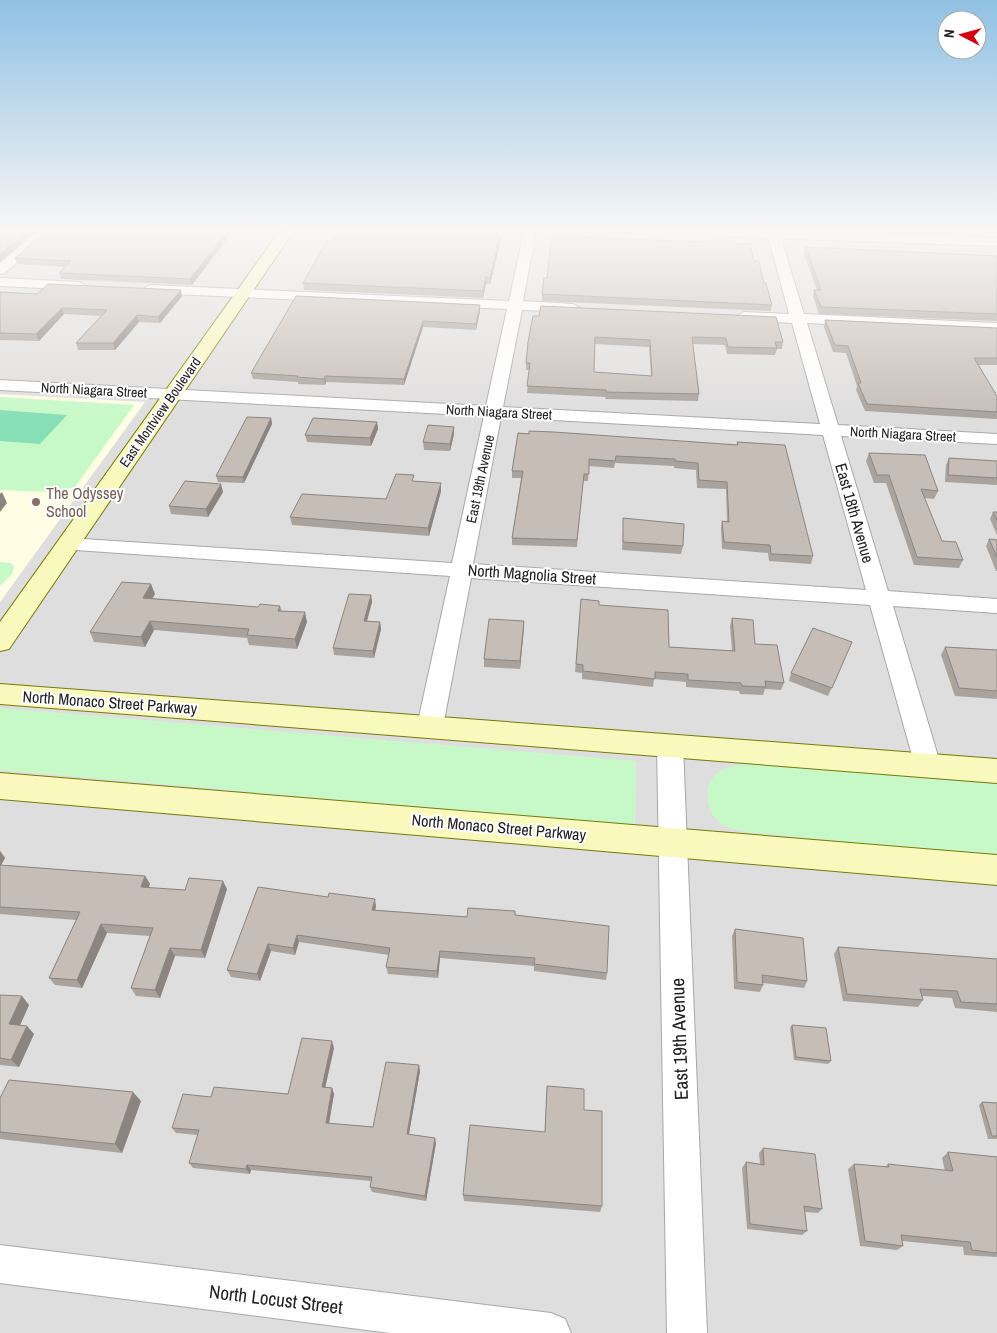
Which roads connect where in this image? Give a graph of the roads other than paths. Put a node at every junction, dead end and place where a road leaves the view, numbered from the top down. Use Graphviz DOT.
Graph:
graph roads {
  1 [pos="242,294"];
  2 [pos="247,294"];
  3 [pos="518,294"];
  4 [pos="792,294"];
  5 [pos="516,306"];
  6 [pos="584,309"];
  7 [pos="731,316"];
  8 [pos="799,318"];
  9 [pos="997,328"];
  10 [pos="0,384"];
  11 [pos="172,394"];
  12 [pos="494,412"];
  13 [pos="831,430"];
  14 [pos="997,439"];
  15 [pos="68,544"];
  16 [pos="462,569"];
  17 [pos="879,598"];
  18 [pos="997,606"];
  19 [pos="0,642"];
  20 [pos="0,694"];
  21 [pos="430,726"];
  22 [pos="670,746"];
  23 [pos="928,766"];
  24 [pos="997,771"];
  25 [pos="0,786"];
  26 [pos="673,841"];
  27 [pos="997,870"];
  28 [pos="0,1264"];
  29 [pos="552,1333"];
  30 [pos="687,1333"];
  1 -- 11 [label="main road, East Montview Boulevard"];
  2 -- 5 [label="street"];
  3 -- 5 [label="street, East 19th Avenue"];
  4 -- 8 [label="street, East 18th Avenue"];
  5 -- 6 [label="street"];
  5 -- 12 [label="street, East 19th Avenue"];
  7 -- 8 [label="street"];
  8 -- 9 [label="street"];
  8 -- 13 [label="street, East 18th Avenue"];
  10 -- 11 [label="street, North Niagara Street"];
  11 -- 12 [label="street, North Niagara Street"];
  11 -- 15 [label="main road, East Montview Boulevard"];
  12 -- 13 [label="street, North Niagara Street"];
  12 -- 16 [label="street, East 19th Avenue"];
  13 -- 14 [label="street, North Niagara Street"];
  13 -- 17 [label="street, East 18th Avenue"];
  15 -- 16 [label="street, North Magnolia Street"];
  15 -- 19 [label="main road, East Montview Boulevard"];
  16 -- 17 [label="street, North Magnolia Street"];
  16 -- 21 [label="street, East 19th Avenue"];
  17 -- 18 [label="street, North Magnolia Street"];
  17 -- 23 [label="street, East 18th Avenue"];
  20 -- 21 [label="main road, North Monaco Street Parkway"];
  21 -- 22 [label="main road, North Monaco Street Parkway"];
  22 -- 23 [label="main road, North Monaco Street Parkway"];
  22 -- 26 [label="street, East 19th Avenue"];
  23 -- 24 [label="main road, North Monaco Street Parkway"];
  25 -- 26 [label="main road, North Monaco Street Parkway"];
  26 -- 27 [label="main road, North Monaco Street Parkway"];
  26 -- 30 [label="street, East 19th Avenue"];
  28 -- 29 [label="street, North Locust Street"];
}
